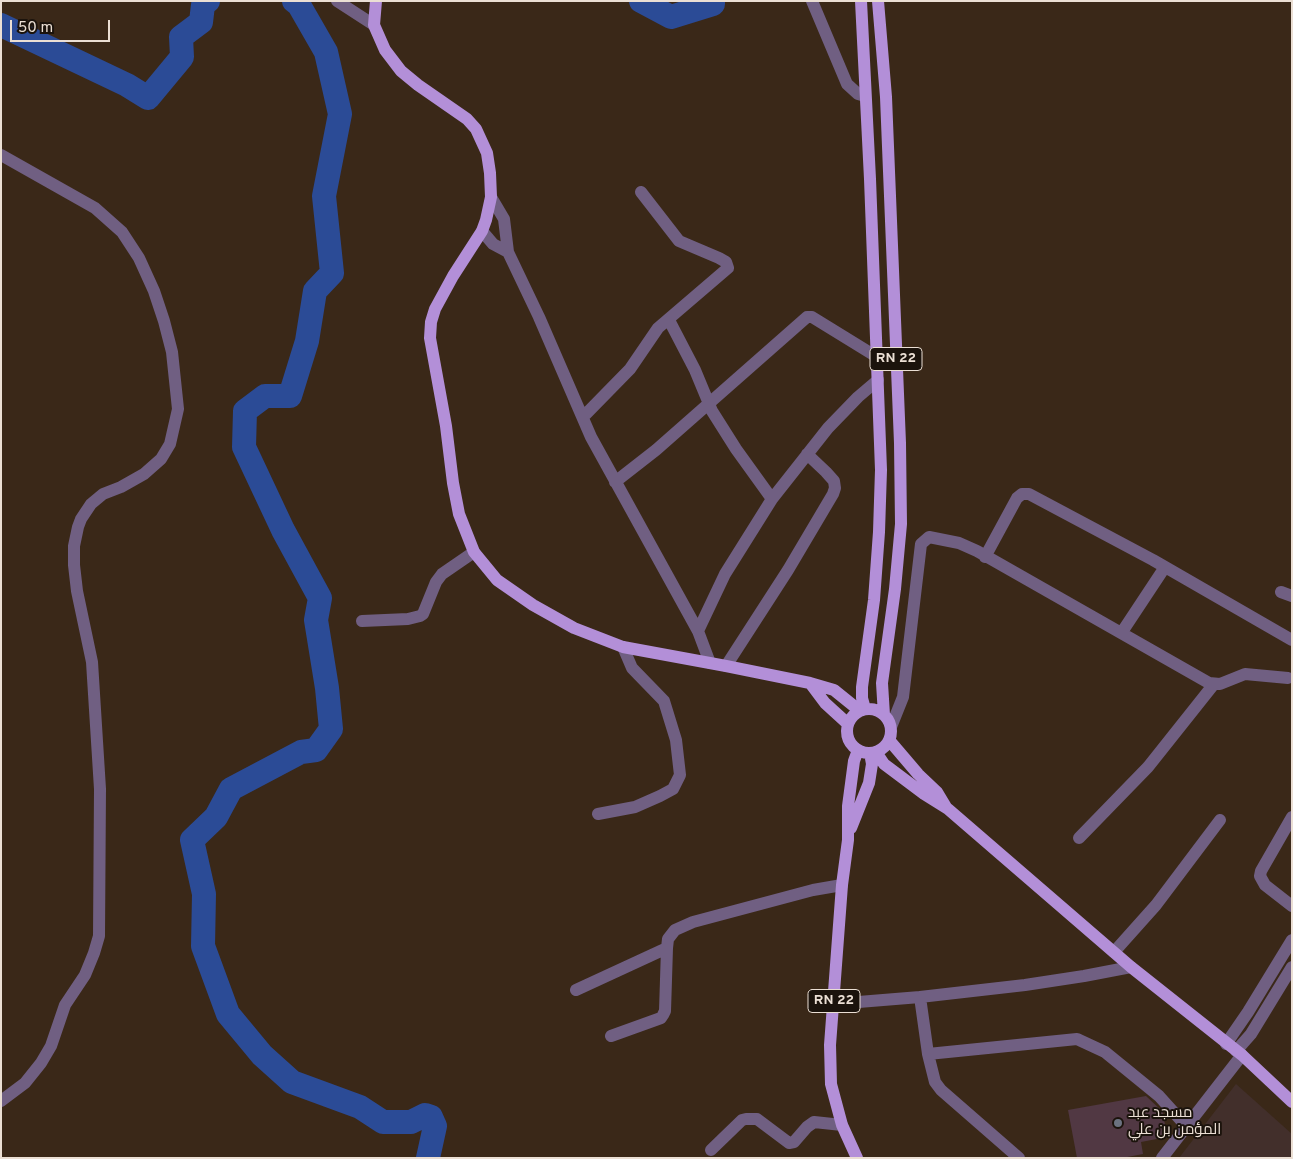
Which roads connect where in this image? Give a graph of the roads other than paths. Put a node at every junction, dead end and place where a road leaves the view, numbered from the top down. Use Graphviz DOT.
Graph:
graph roads {
  1 [pos="337,1"];
  2 [pos="376,1"];
  3 [pos="812,1"];
  4 [pos="860,1"];
  5 [pos="878,1"];
  6 [pos="374,25"];
  7 [pos="865,96"];
  8 [pos="1,155"];
  9 [pos="888,178"];
  10 [pos="870,179"];
  11 [pos="641,192"];
  12 [pos="491,198"];
  13 [pos="482,231"];
  14 [pos="508,252"];
  15 [pos="668,320"];
  16 [pos="896,356"];
  17 [pos="878,357"];
  18 [pos="878,380"];
  19 [pos="709,403"];
  20 [pos="583,418"];
  21 [pos="807,454"];
  22 [pos="615,482"];
  23 [pos="772,499"];
  24 [pos="474,552"];
  25 [pos="985,557"];
  26 [pos="1165,567"];
  27 [pos="362,621"];
  28 [pos="698,630"];
  29 [pos="1122,632"];
  30 [pos="869,637"];
  31 [pos="888,639"];
  32 [pos="1292,640"];
  33 [pos="624,647"];
  34 [pos="710,663"];
  35 [pos="726,666"];
  36 [pos="1288,678"];
  37 [pos="810,683"];
  38 [pos="1214,684"];
  39 [pos="863,710"];
  40 [pos="884,715"];
  41 [pos="848,724"];
  42 [pos="891,727"];
  43 [pos="889,740"];
  44 [pos="868,751"];
  45 [pos="948,809"];
  46 [pos="598,814"];
  47 [pos="1292,817"];
  48 [pos="1220,820"];
  49 [pos="1079,838"];
  50 [pos="848,840"];
  51 [pos="842,885"];
  52 [pos="1292,906"];
  53 [pos="1292,940"];
  54 [pos="667,948"];
  55 [pos="1114,952"];
  56 [pos="1131,967"];
  57 [pos="1292,967"];
  58 [pos="576,990"];
  59 [pos="920,997"];
  60 [pos="834,1004"];
  61 [pos="611,1036"];
  62 [pos="1235,1050"];
  63 [pos="928,1054"];
  64 [pos="1,1101"];
  65 [pos="1292,1102"];
  66 [pos="842,1125"];
  67 [pos="1187,1126"];
  68 [pos="711,1150"];
  69 [pos="858,1158"];
  70 [pos="1019,1158"];
  71 [pos="1162,1158"];
  1 -- 6 [label="street"];
  2 -- 6 [label="main road"];
  3 -- 7 [label="street"];
  4 -- 7 [label="main road, RN 22"];
  5 -- 9 [label="main road, RN 22"];
  6 -- 12 [label="main road"];
  7 -- 10 [label="main road, RN 22"];
  8 -- 64 [label="street"];
  9 -- 10 [label="main road"];
  9 -- 16 [label="main road, RN 22"];
  10 -- 17 [label="main road, RN 22"];
  11 -- 15 [label="street"];
  12 -- 13 [label="main road"];
  12 -- 14 [label="street"];
  13 -- 14 [label="street"];
  13 -- 24 [label="main road"];
  14 -- 20 [label="street"];
  15 -- 19 [label="street"];
  15 -- 20 [label="street"];
  16 -- 17 [label="street"];
  16 -- 31 [label="main road, RN 22"];
  17 -- 18 [label="main road, RN 22"];
  17 -- 19 [label="street"];
  18 -- 21 [label="street"];
  18 -- 30 [label="main road, RN 22"];
  19 -- 22 [label="street"];
  19 -- 23 [label="street"];
  20 -- 22 [label="street"];
  21 -- 23 [label="street"];
  21 -- 35 [label="street"];
  22 -- 28 [label="street"];
  23 -- 28 [label="street"];
  24 -- 27 [label="street"];
  24 -- 33 [label="main road"];
  25 -- 26 [label="street"];
  25 -- 29 [label="street"];
  25 -- 42 [label="street"];
  26 -- 29 [label="street"];
  26 -- 32 [label="street"];
  28 -- 34 [label="street"];
  29 -- 38 [label="street"];
  30 -- 31 [label="main road"];
  30 -- 39 [label="main road, RN 22"];
  31 -- 40 [label="main road, RN 22"];
  33 -- 34 [label="main road"];
  33 -- 46 [label="street"];
  34 -- 35 [label="main road"];
  35 -- 37 [label="main road"];
  36 -- 38 [label="street"];
  37 -- 39 [label="main road"];
  37 -- 41 [label="main road"];
  38 -- 49 [label="street"];
  39 -- 40 [label="main road"];
  39 -- 41 [label="main road"];
  40 -- 42 [label="main road"];
  41 -- 44 [label="main road"];
  42 -- 43 [label="main road"];
  43 -- 44 [label="main road"];
  43 -- 45 [label="main road"];
  44 -- 45 [label="main road"];
  44 -- 50 [label="main road, RN 22"];
  44 -- 50 [label="main road, RN 22"];
  45 -- 55 [label="main road"];
  47 -- 52 [label="street"];
  48 -- 55 [label="street"];
  50 -- 51 [label="main road, RN 22"];
  51 -- 54 [label="street"];
  51 -- 60 [label="main road, RN 22"];
  53 -- 62 [label="street"];
  54 -- 58 [label="street"];
  54 -- 61 [label="street"];
  55 -- 56 [label="main road"];
  56 -- 59 [label="street"];
  56 -- 62 [label="main road"];
  57 -- 62 [label="street"];
  59 -- 60 [label="street"];
  59 -- 63 [label="street"];
  60 -- 66 [label="main road, RN 22"];
  62 -- 65 [label="main road"];
  62 -- 67 [label="street"];
  63 -- 67 [label="street"];
  63 -- 70 [label="street"];
  66 -- 68 [label="street"];
  66 -- 69 [label="main road, RN 22"];
  67 -- 71 [label="street"];
}
